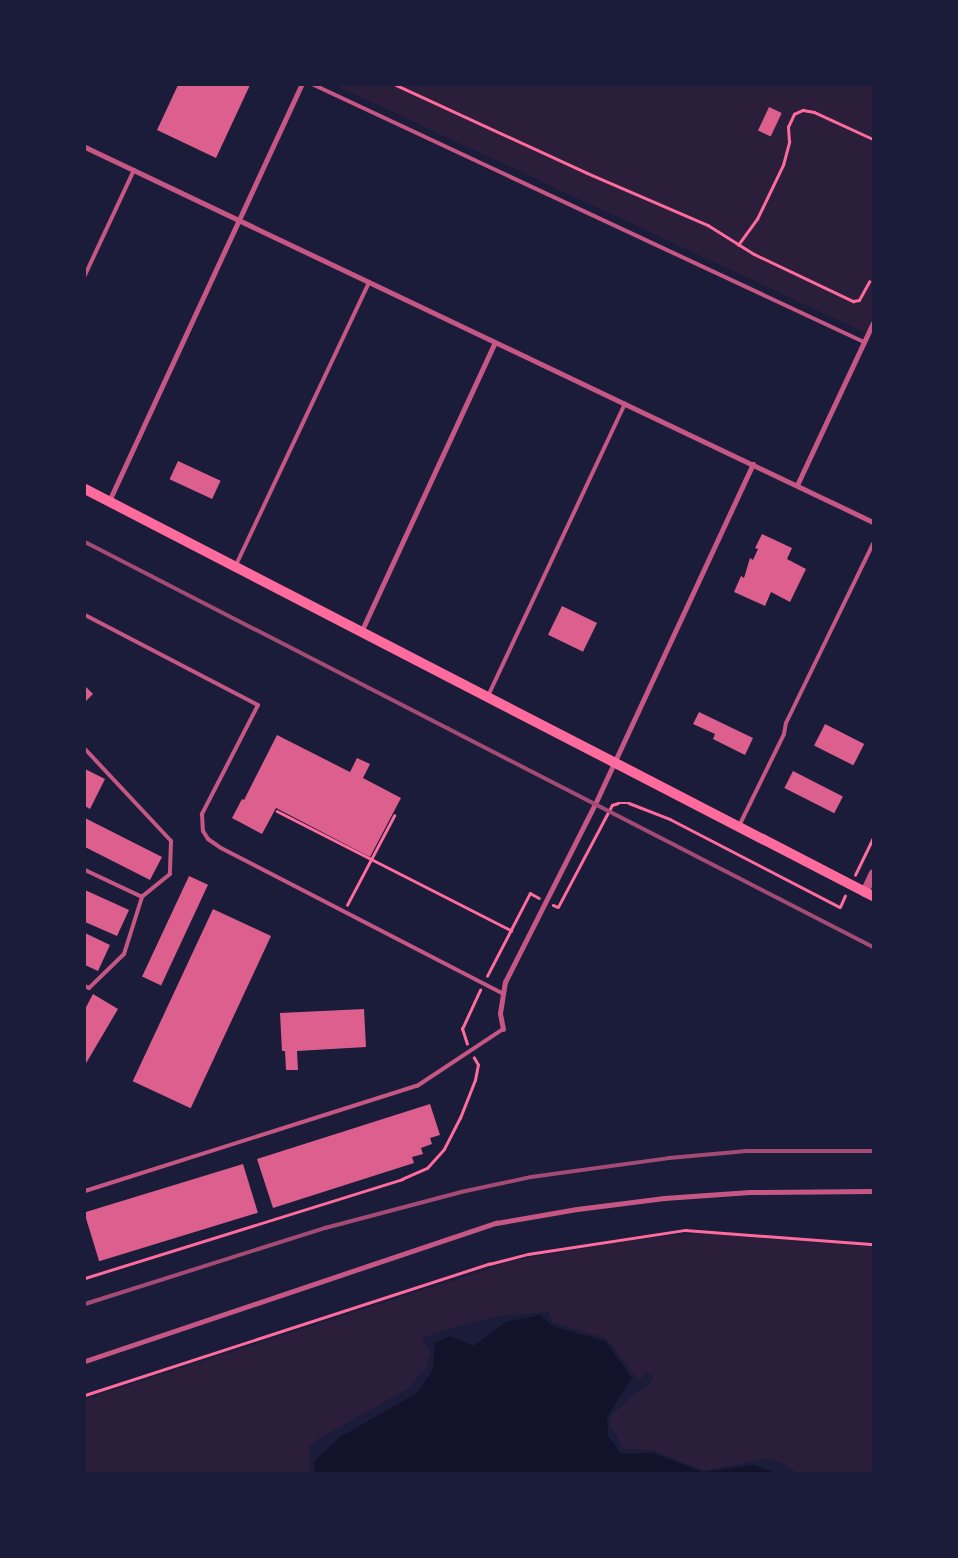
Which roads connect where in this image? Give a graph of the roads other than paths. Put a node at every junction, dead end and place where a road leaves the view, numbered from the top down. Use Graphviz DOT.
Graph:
graph roads {
  1 [pos="301,85"];
  2 [pos="314,85"];
  3 [pos="85,147"];
  4 [pos="134,170"];
  5 [pos="240,221"];
  6 [pos="85,275"];
  7 [pos="369,282"];
  8 [pos="873,323"];
  9 [pos="495,342"];
  10 [pos="864,342"];
  11 [pos="625,403"];
  12 [pos="753,464"];
  13 [pos="797,486"];
  14 [pos="85,489"];
  15 [pos="109,501"];
  16 [pos="873,522"];
  17 [pos="873,544"];
  18 [pos="235,566"];
  19 [pos="85,615"];
  20 [pos="361,632"];
  21 [pos="488,697"];
  22 [pos="85,749"];
  23 [pos="613,762"];
  24 [pos="739,827"];
  25 [pos="85,870"];
  26 [pos="873,874"];
  27 [pos="869,894"];
  28 [pos="142,897"];
  29 [pos="87,987"];
  30 [pos="502,993"];
  31 [pos="503,1030"];
  32 [pos="85,1191"];
  33 [pos="873,1191"];
  34 [pos="85,1361"];
  1 -- 5 [label="street"];
  2 -- 10 [label="lane"];
  3 -- 4 [label="street"];
  4 -- 5 [label="street"];
  4 -- 6 [label="lane"];
  5 -- 7 [label="street"];
  5 -- 15 [label="street"];
  7 -- 9 [label="street"];
  7 -- 18 [label="lane"];
  8 -- 10 [label="street"];
  9 -- 11 [label="street"];
  9 -- 20 [label="street"];
  10 -- 13 [label="street"];
  11 -- 12 [label="street"];
  11 -- 21 [label="lane"];
  12 -- 13 [label="street"];
  12 -- 23 [label="street"];
  13 -- 16 [label="street"];
  14 -- 15 [label="main road"];
  15 -- 18 [label="main road"];
  17 -- 24 [label="lane"];
  18 -- 20 [label="main road"];
  19 -- 30 [label="lane"];
  20 -- 21 [label="main road"];
  21 -- 23 [label="main road"];
  22 -- 28 [label="lane"];
  23 -- 24 [label="main road"];
  23 -- 30 [label="street"];
  24 -- 27 [label="main road"];
  25 -- 28 [label="lane"];
  26 -- 27 [label="street"];
  28 -- 29 [label="lane"];
  30 -- 31 [label="street"];
  31 -- 32 [label="lane"];
  33 -- 34 [label="street"];
}
